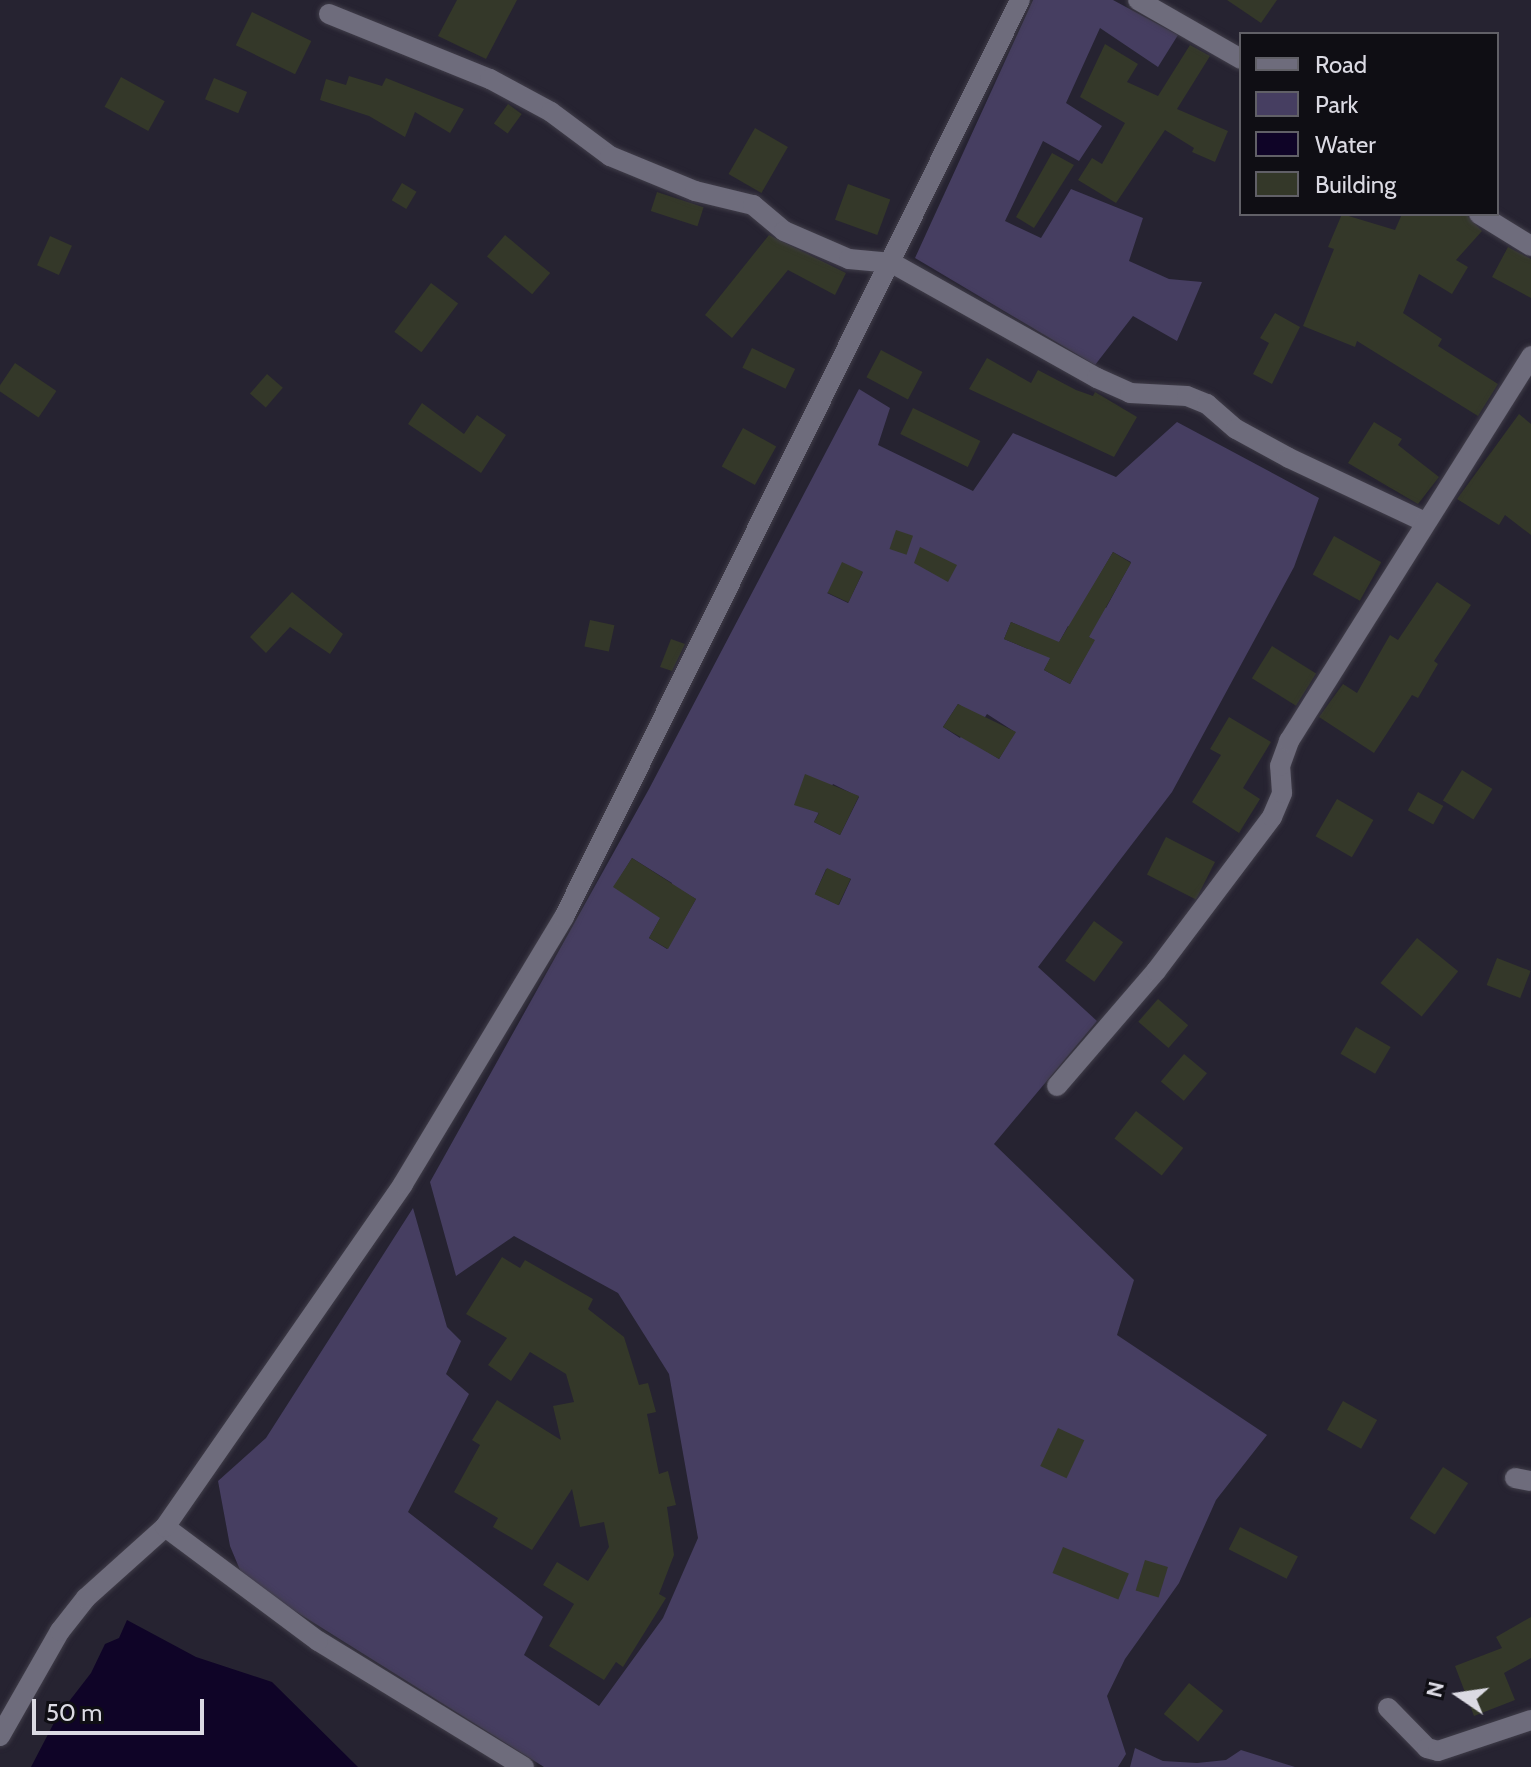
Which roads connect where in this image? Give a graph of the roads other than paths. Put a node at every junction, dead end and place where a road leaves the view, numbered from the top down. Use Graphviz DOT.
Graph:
graph roads {
  1 [pos="1020,0"];
  2 [pos="1138,0"];
  3 [pos="329,14"];
  4 [pos="1239,58"];
  5 [pos="1482,216"];
  6 [pos="1531,246"];
  7 [pos="892,263"];
  8 [pos="1531,358"];
  9 [pos="1423,521"];
  10 [pos="1057,1086"];
  11 [pos="165,1527"];
  12 [pos="1388,1708"];
  13 [pos="1531,1720"];
  14 [pos="0,1736"];
  15 [pos="524,1767"];
  1 -- 7 [label="street"];
  2 -- 4 [label="street"];
  3 -- 7 [label="street"];
  5 -- 6 [label="street"];
  7 -- 9 [label="street"];
  7 -- 11 [label="street"];
  8 -- 9 [label="street"];
  9 -- 10 [label="street"];
  11 -- 14 [label="street"];
  11 -- 15 [label="street"];
  12 -- 13 [label="street"];
}
